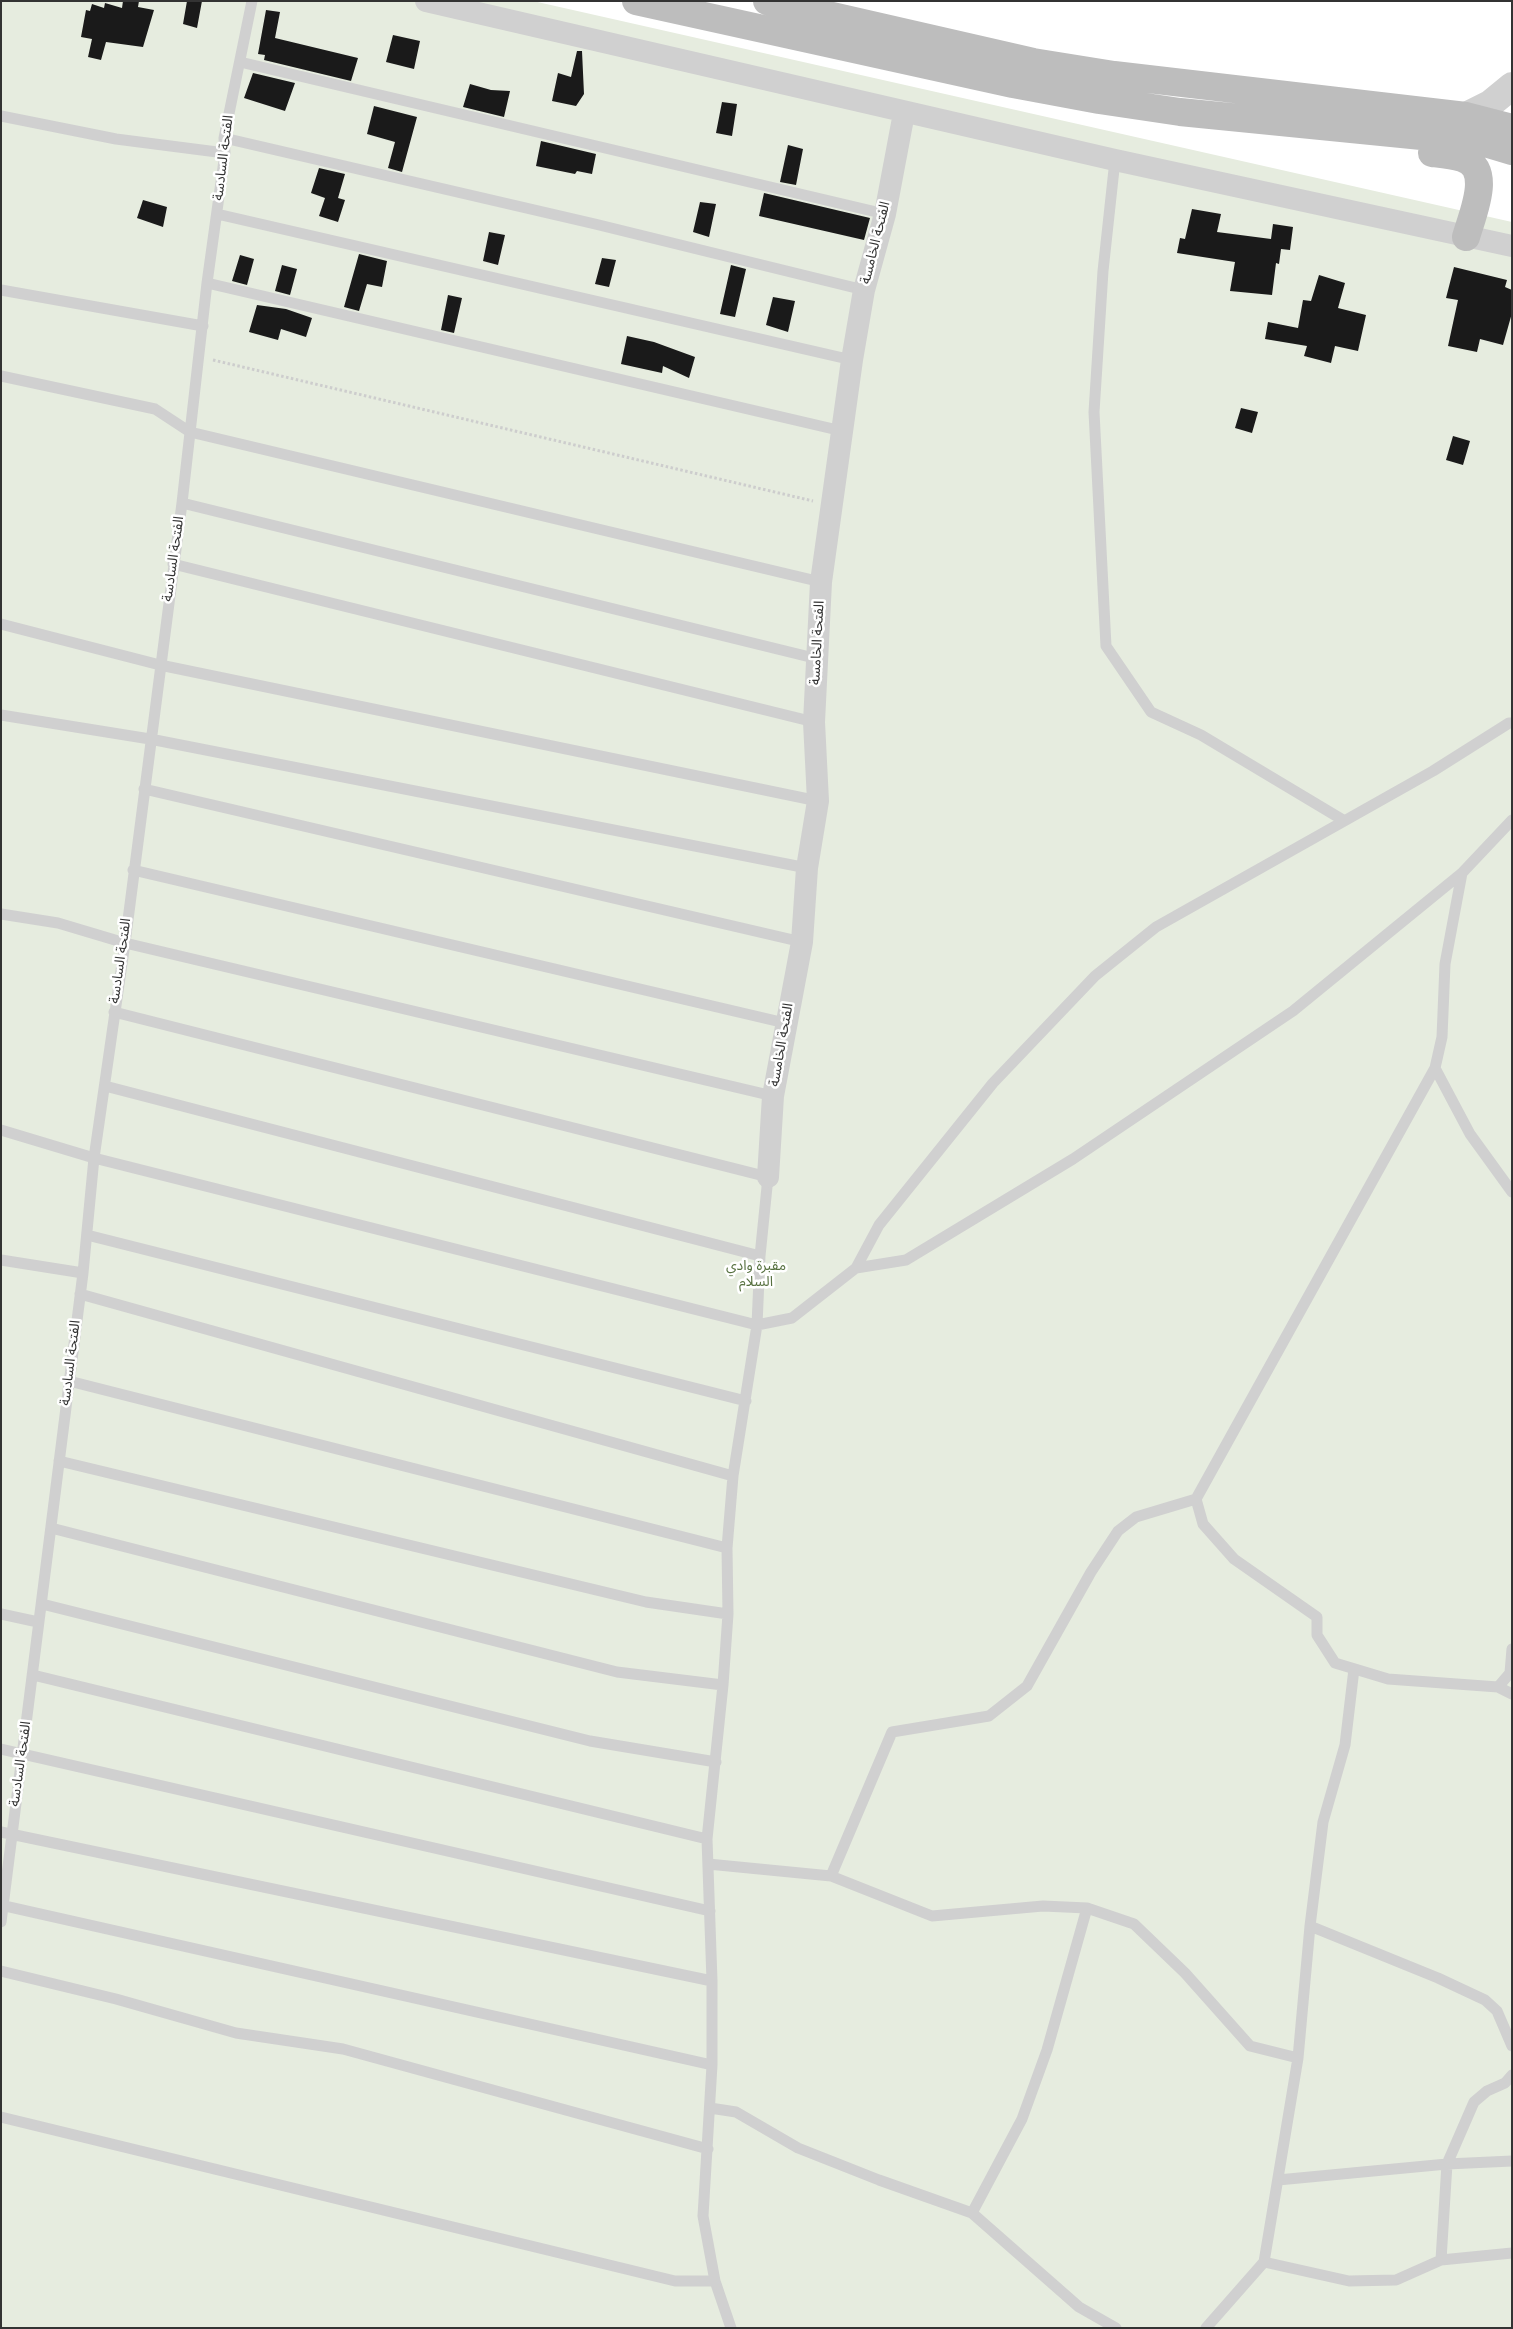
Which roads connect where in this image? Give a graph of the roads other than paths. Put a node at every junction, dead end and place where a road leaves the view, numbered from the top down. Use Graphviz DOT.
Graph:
graph roads {
  1 [pos="252,1"];
  2 [pos="426,1"];
  3 [pos="636,1"];
  4 [pos="768,1"];
  5 [pos="240,62"];
  6 [pos="1512,86"];
  7 [pos="904,113"];
  8 [pos="1,116"];
  9 [pos="1466,116"];
  10 [pos="1512,128"];
  11 [pos="1383,131"];
  12 [pos="224,138"];
  13 [pos="1512,151"];
  14 [pos="226,153"];
  15 [pos="1115,160"];
  16 [pos="217,214"];
  17 [pos="885,214"];
  18 [pos="1466,237"];
  19 [pos="1512,246"];
  20 [pos="207,283"];
  21 [pos="1,290"];
  22 [pos="864,290"];
  23 [pos="203,326"];
  24 [pos="852,360"];
  25 [pos="1,376"];
  26 [pos="842,431"];
  27 [pos="190,432"];
  28 [pos="182,503"];
  29 [pos="173,564"];
  30 [pos="821,582"];
  31 [pos="1,624"];
  32 [pos="818,659"];
  33 [pos="160,665"];
  34 [pos="1,715"];
  35 [pos="814,722"];
  36 [pos="1512,723"];
  37 [pos="150,739"];
  38 [pos="144,789"];
  39 [pos="818,801"];
  40 [pos="1343,820"];
  41 [pos="1512,820"];
  42 [pos="807,868"];
  43 [pos="133,870"];
  44 [pos="1462,873"];
  45 [pos="1,914"];
  46 [pos="802,942"];
  47 [pos="125,943"];
  48 [pos="114,1012"];
  49 [pos="785,1024"];
  50 [pos="1435,1068"];
  51 [pos="105,1086"];
  52 [pos="773,1096"];
  53 [pos="1,1130"];
  54 [pos="94,1158"];
  55 [pos="768,1176"];
  56 [pos="1512,1192"];
  57 [pos="87,1235"];
  58 [pos="760,1256"];
  59 [pos="1,1260"];
  60 [pos="856,1268"];
  61 [pos="83,1273"];
  62 [pos="80,1294"];
  63 [pos="757,1325"];
  64 [pos="69,1381"];
  65 [pos="746,1401"];
  66 [pos="59,1460"];
  67 [pos="733,1476"];
  68 [pos="1196,1499"];
  69 [pos="52,1528"];
  70 [pos="727,1548"];
  71 [pos="42,1604"];
  72 [pos="1,1614"];
  73 [pos="728,1614"];
  74 [pos="38,1622"];
  75 [pos="1512,1649"];
  76 [pos="1354,1669"];
  77 [pos="33,1676"];
  78 [pos="722,1685"];
  79 [pos="1498,1687"];
  80 [pos="1512,1694"];
  81 [pos="1,1749"];
  82 [pos="22,1754"];
  83 [pos="716,1762"];
  84 [pos="6,1833"];
  85 [pos="706,1839"];
  86 [pos="708,1864"];
  87 [pos="830,1876"];
  88 [pos="2,1905"];
  89 [pos="1087,1908"];
  90 [pos="710,1911"];
  91 [pos="1,1922"];
  92 [pos="1310,1926"];
  93 [pos="1,1971"];
  94 [pos="712,1981"];
  95 [pos="1512,2046"];
  96 [pos="1298,2058"];
  97 [pos="712,2065"];
  98 [pos="1512,2075"];
  99 [pos="710,2108"];
  100 [pos="1,2117"];
  101 [pos="708,2149"];
  102 [pos="1512,2160"];
  103 [pos="1447,2164"];
  104 [pos="1278,2180"];
  105 [pos="972,2213"];
  106 [pos="1512,2253"];
  107 [pos="1441,2260"];
  108 [pos="1264,2262"];
  109 [pos="714,2281"];
  110 [pos="731,2328"];
  111 [pos="1116,2328"];
  112 [pos="1206,2328"];
  1 -- 5 [label="lane, الفتحة السادسة"];
  2 -- 7 [label="street"];
  3 -- 11 [label="main road"];
  4 -- 9 [label="main road"];
  5 -- 12 [label="lane, الفتحة السادسة"];
  5 -- 17 [label="lane"];
  6 -- 9 [label="street"];
  7 -- 15 [label="street"];
  7 -- 17 [label="street, الفتحة الخامسة"];
  8 -- 14 [label="lane"];
  9 -- 10 [label="main road"];
  11 -- 13 [label="main road"];
  11 -- 18 [label="main road"];
  12 -- 14 [label="lane, الفتحة السادسة"];
  12 -- 22 [label="lane"];
  14 -- 16 [label="lane, الفتحة السادسة"];
  15 -- 18 [label="street"];
  15 -- 40 [label="lane"];
  16 -- 20 [label="lane, الفتحة السادسة"];
  16 -- 24 [label="lane"];
  17 -- 22 [label="street, الفتحة الخامسة"];
  18 -- 19 [label="street"];
  20 -- 23 [label="lane, الفتحة السادسة"];
  20 -- 26 [label="lane"];
  21 -- 23 [label="lane"];
  22 -- 24 [label="street, الفتحة الخامسة"];
  23 -- 27 [label="lane, الفتحة السادسة"];
  24 -- 26 [label="street, الفتحة الخامسة"];
  25 -- 27 [label="lane"];
  26 -- 30 [label="street, الفتحة الخامسة"];
  27 -- 28 [label="lane, الفتحة السادسة"];
  27 -- 30 [label="lane"];
  28 -- 29 [label="lane, الفتحة السادسة"];
  28 -- 32 [label="lane"];
  29 -- 33 [label="lane, الفتحة السادسة"];
  29 -- 35 [label="lane"];
  30 -- 32 [label="street, الفتحة الخامسة"];
  31 -- 33 [label="lane"];
  32 -- 35 [label="street, الفتحة الخامسة"];
  33 -- 37 [label="lane, الفتحة السادسة"];
  33 -- 39 [label="lane"];
  34 -- 37 [label="lane"];
  35 -- 39 [label="street, الفتحة الخامسة"];
  36 -- 40 [label="lane"];
  37 -- 38 [label="lane, الفتحة السادسة"];
  37 -- 42 [label="lane"];
  38 -- 43 [label="lane, الفتحة السادسة"];
  38 -- 46 [label="lane"];
  39 -- 42 [label="street, الفتحة الخامسة"];
  40 -- 60 [label="lane"];
  41 -- 44 [label="lane"];
  42 -- 46 [label="street, الفتحة الخامسة"];
  43 -- 47 [label="lane, الفتحة السادسة"];
  43 -- 49 [label="lane"];
  44 -- 50 [label="lane"];
  44 -- 60 [label="lane"];
  45 -- 47 [label="lane"];
  46 -- 49 [label="street, الفتحة الخامسة"];
  47 -- 48 [label="lane, الفتحة السادسة"];
  47 -- 52 [label="lane"];
  48 -- 51 [label="lane, الفتحة السادسة"];
  48 -- 55 [label="lane"];
  49 -- 52 [label="street, الفتحة الخامسة"];
  50 -- 56 [label="lane"];
  50 -- 68 [label="lane"];
  51 -- 54 [label="lane, الفتحة السادسة"];
  51 -- 58 [label="lane"];
  52 -- 55 [label="street, الفتحة الخامسة"];
  53 -- 54 [label="lane"];
  54 -- 57 [label="lane, الفتحة السادسة"];
  54 -- 63 [label="lane"];
  55 -- 58 [label="lane"];
  57 -- 61 [label="lane, الفتحة السادسة"];
  57 -- 65 [label="lane"];
  58 -- 63 [label="lane"];
  59 -- 61 [label="lane"];
  60 -- 63 [label="lane"];
  61 -- 62 [label="lane, الفتحة السادسة"];
  62 -- 64 [label="lane, الفتحة السادسة"];
  62 -- 67 [label="lane"];
  63 -- 65 [label="lane"];
  64 -- 66 [label="lane, الفتحة السادسة"];
  64 -- 70 [label="lane"];
  65 -- 67 [label="lane"];
  66 -- 69 [label="lane, الفتحة السادسة"];
  66 -- 73 [label="lane"];
  67 -- 70 [label="lane"];
  68 -- 76 [label="lane"];
  68 -- 87 [label="lane"];
  69 -- 71 [label="lane, الفتحة السادسة"];
  69 -- 78 [label="lane"];
  70 -- 73 [label="lane"];
  71 -- 74 [label="lane, الفتحة السادسة"];
  71 -- 83 [label="lane"];
  72 -- 74 [label="lane"];
  73 -- 78 [label="lane"];
  74 -- 77 [label="lane, الفتحة السادسة"];
  75 -- 79 [label="lane"];
  76 -- 79 [label="lane"];
  76 -- 92 [label="lane"];
  77 -- 82 [label="lane, الفتحة السادسة"];
  77 -- 85 [label="lane"];
  78 -- 83 [label="lane"];
  79 -- 80 [label="lane"];
  81 -- 82 [label="lane"];
  82 -- 84 [label="lane, الفتحة السادسة"];
  82 -- 90 [label="lane"];
  83 -- 85 [label="lane"];
  84 -- 88 [label="lane, الفتحة السادسة"];
  84 -- 94 [label="lane"];
  85 -- 86 [label="lane"];
  86 -- 87 [label="lane"];
  86 -- 90 [label="lane"];
  87 -- 89 [label="lane"];
  88 -- 91 [label="lane, الفتحة السادسة"];
  88 -- 97 [label="lane"];
  89 -- 96 [label="lane"];
  89 -- 105 [label="lane"];
  90 -- 94 [label="lane"];
  92 -- 95 [label="lane"];
  92 -- 96 [label="lane"];
  93 -- 101 [label="lane"];
  94 -- 97 [label="lane"];
  96 -- 104 [label="lane"];
  97 -- 99 [label="lane"];
  98 -- 103 [label="lane"];
  99 -- 101 [label="lane"];
  99 -- 105 [label="lane"];
  100 -- 109 [label="lane"];
  101 -- 109 [label="lane"];
  102 -- 103 [label="lane"];
  103 -- 104 [label="lane"];
  103 -- 107 [label="lane"];
  104 -- 108 [label="lane"];
  105 -- 111 [label="lane"];
  106 -- 107 [label="lane"];
  107 -- 108 [label="lane"];
  108 -- 112 [label="lane"];
  109 -- 110 [label="lane"];
}
